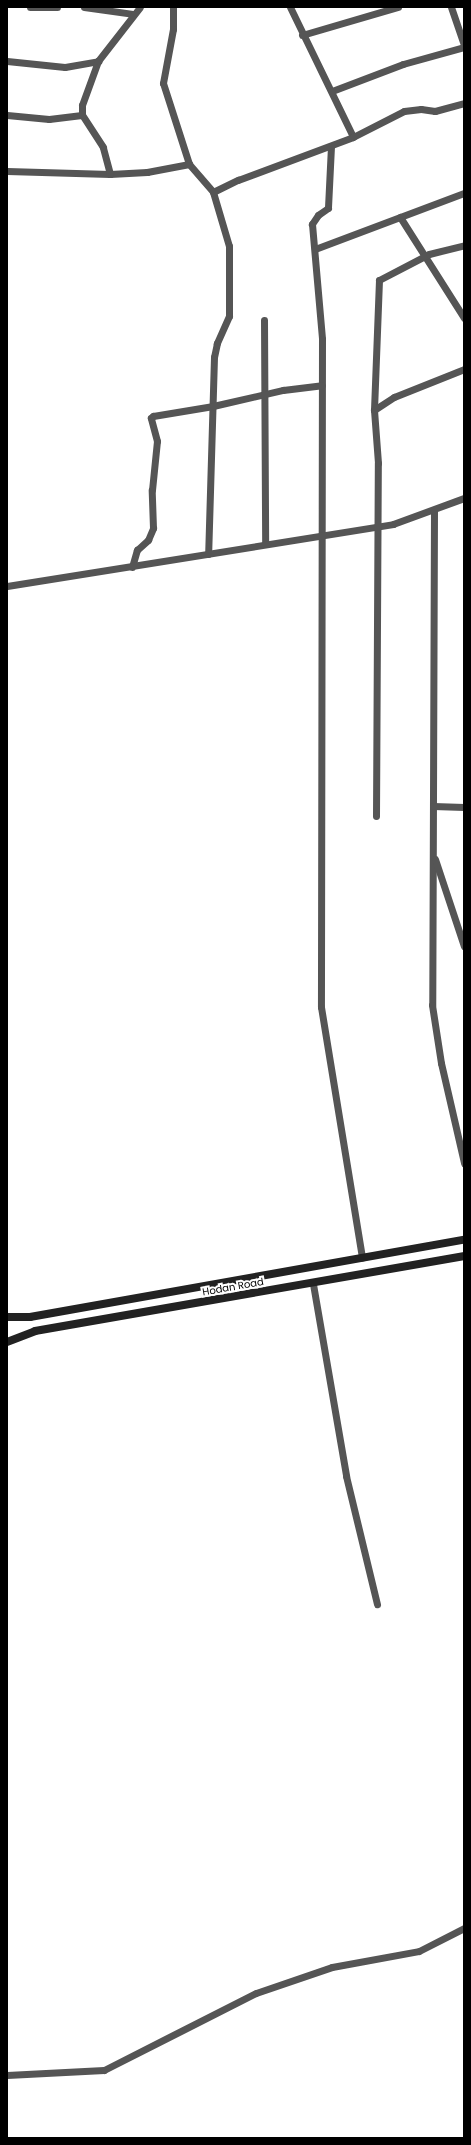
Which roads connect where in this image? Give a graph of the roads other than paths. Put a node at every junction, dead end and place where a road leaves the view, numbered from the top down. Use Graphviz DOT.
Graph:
graph roads {
  1 [pos="30,7"];
  2 [pos="57,7"];
  3 [pos="84,7"];
  4 [pos="140,7"];
  5 [pos="174,7"];
  6 [pos="290,7"];
  7 [pos="398,7"];
  8 [pos="451,7"];
  9 [pos="133,14"];
  10 [pos="302,35"];
  11 [pos="464,46"];
  12 [pos="7,61"];
  13 [pos="98,61"];
  14 [pos="332,91"];
  15 [pos="464,103"];
  16 [pos="7,115"];
  17 [pos="82,115"];
  18 [pos="353,137"];
  19 [pos="331,146"];
  20 [pos="189,164"];
  21 [pos="7,171"];
  22 [pos="110,174"];
  23 [pos="213,192"];
  24 [pos="464,193"];
  25 [pos="400,217"];
  26 [pos="464,244"];
  27 [pos="315,249"];
  28 [pos="425,257"];
  29 [pos="464,318"];
  30 [pos="264,320"];
  31 [pos="464,369"];
  32 [pos="322,385"];
  33 [pos="266,395"];
  34 [pos="213,406"];
  35 [pos="374,410"];
  36 [pos="464,498"];
  37 [pos="434,510"];
  38 [pos="377,526"];
  39 [pos="321,536"];
  40 [pos="265,544"];
  41 [pos="208,554"];
  42 [pos="132,567"];
  43 [pos="7,586"];
  44 [pos="433,806"];
  45 [pos="464,807"];
  46 [pos="376,816"];
  47 [pos="433,854"];
  48 [pos="464,946"];
  49 [pos="464,1163"];
  50 [pos="464,1240"];
  51 [pos="464,1256"];
  52 [pos="362,1258"];
  53 [pos="314,1284"];
  54 [pos="7,1317"];
  55 [pos="7,1342"];
  56 [pos="377,1604"];
  57 [pos="464,1928"];
  58 [pos="7,2074"];
  1 -- 2 [label="street"];
  3 -- 9 [label="street"];
  4 -- 9 [label="street"];
  5 -- 20 [label="street"];
  6 -- 10 [label="street"];
  7 -- 10 [label="street"];
  8 -- 11 [label="street"];
  9 -- 13 [label="street"];
  10 -- 14 [label="street"];
  11 -- 14 [label="street"];
  12 -- 13 [label="street"];
  13 -- 17 [label="street"];
  14 -- 18 [label="street"];
  15 -- 18 [label="street"];
  16 -- 17 [label="street"];
  17 -- 22 [label="street"];
  18 -- 19 [label="street"];
  19 -- 23 [label="street"];
  19 -- 27 [label="street"];
  20 -- 22 [label="street"];
  20 -- 23 [label="street"];
  21 -- 22 [label="street"];
  23 -- 34 [label="street"];
  24 -- 25 [label="street"];
  25 -- 27 [label="street"];
  25 -- 28 [label="street"];
  26 -- 28 [label="street"];
  27 -- 32 [label="street"];
  28 -- 29 [label="street"];
  28 -- 35 [label="street"];
  30 -- 33 [label="street"];
  31 -- 35 [label="street"];
  32 -- 33 [label="street"];
  32 -- 39 [label="street"];
  33 -- 34 [label="street"];
  33 -- 40 [label="street"];
  34 -- 41 [label="street"];
  34 -- 42 [label="street"];
  35 -- 38 [label="street"];
  36 -- 37 [label="street"];
  37 -- 38 [label="street"];
  37 -- 44 [label="street"];
  38 -- 39 [label="street"];
  38 -- 46 [label="street"];
  39 -- 40 [label="street"];
  39 -- 52 [label="street"];
  40 -- 41 [label="street"];
  41 -- 42 [label="street"];
  42 -- 43 [label="street"];
  44 -- 45 [label="street"];
  44 -- 47 [label="street"];
  47 -- 48 [label="street"];
  47 -- 49 [label="street"];
  50 -- 52 [label="main road, Hodan Road"];
  51 -- 53 [label="main road, Hodan Road"];
  52 -- 54 [label="main road, Hodan Road"];
  53 -- 55 [label="main road, Hodan Road"];
  53 -- 56 [label="street"];
  57 -- 58 [label="street"];
}
